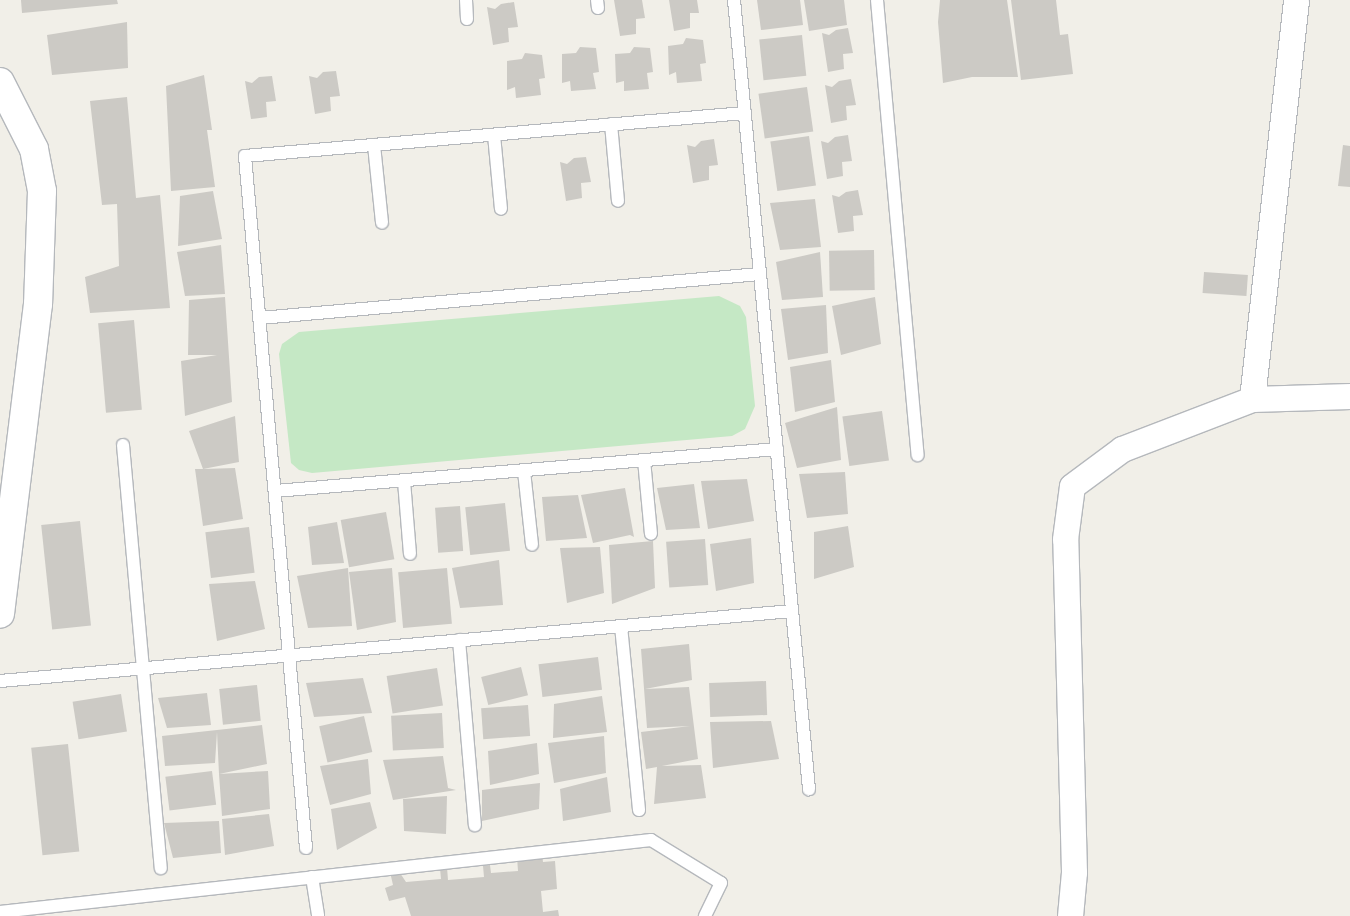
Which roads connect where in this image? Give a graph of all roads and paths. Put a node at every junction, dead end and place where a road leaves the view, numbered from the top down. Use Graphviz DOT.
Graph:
graph roads {
  1 [pos="466,0"];
  2 [pos="734,0"];
  3 [pos="877,0"];
  4 [pos="1296,0"];
  5 [pos="467,19"];
  6 [pos="0,82"];
  7 [pos="745,113"];
  8 [pos="611,124"];
  9 [pos="494,135"];
  10 [pos="374,145"];
  11 [pos="618,201"];
  12 [pos="501,209"];
  13 [pos="382,223"];
  14 [pos="760,274"];
  15 [pos="260,318"];
  16 [pos="1350,396"];
  17 [pos="1252,399"];
  18 [pos="123,445"];
  19 [pos="777,449"];
  20 [pos="918,455"];
  21 [pos="644,460"];
  22 [pos="524,471"];
  23 [pos="404,481"];
  24 [pos="275,491"];
  25 [pos="651,534"];
  26 [pos="532,545"];
  27 [pos="410,554"];
  28 [pos="792,611"];
  29 [pos="0,614"];
  30 [pos="621,626"];
  31 [pos="458,640"];
  32 [pos="290,655"];
  33 [pos="143,668"];
  34 [pos="0,681"];
  35 [pos="809,789"];
  36 [pos="639,810"];
  37 [pos="475,825"];
  38 [pos="306,848"];
  39 [pos="161,868"];
  40 [pos="312,877"];
  41 [pos="0,912"];
  42 [pos="318,916"];
  43 [pos="705,916"];
  44 [pos="1070,916"];
  1 -- 5 [label="lane"];
  2 -- 7 [label="lane"];
  3 -- 20 [label="lane"];
  4 -- 17 [label="street"];
  6 -- 29 [label="main road"];
  7 -- 8 [label="lane"];
  7 -- 14 [label="lane"];
  8 -- 9 [label="lane"];
  8 -- 11 [label="lane"];
  9 -- 10 [label="lane"];
  9 -- 12 [label="lane"];
  10 -- 13 [label="lane"];
  10 -- 15 [label="lane"];
  14 -- 15 [label="lane"];
  14 -- 19 [label="lane"];
  15 -- 24 [label="lane"];
  16 -- 17 [label="street"];
  17 -- 44 [label="street"];
  18 -- 33 [label="lane"];
  19 -- 21 [label="lane"];
  19 -- 28 [label="lane"];
  21 -- 22 [label="lane"];
  21 -- 25 [label="lane"];
  22 -- 23 [label="lane"];
  22 -- 26 [label="lane"];
  23 -- 24 [label="lane"];
  23 -- 27 [label="lane"];
  24 -- 32 [label="lane"];
  28 -- 30 [label="lane"];
  28 -- 35 [label="lane"];
  30 -- 31 [label="lane"];
  30 -- 36 [label="lane"];
  31 -- 32 [label="lane"];
  31 -- 37 [label="lane"];
  32 -- 33 [label="lane"];
  32 -- 38 [label="lane"];
  33 -- 34 [label="lane"];
  33 -- 39 [label="lane"];
  40 -- 41 [label="lane"];
  40 -- 42 [label="lane"];
  40 -- 43 [label="lane"];
}
